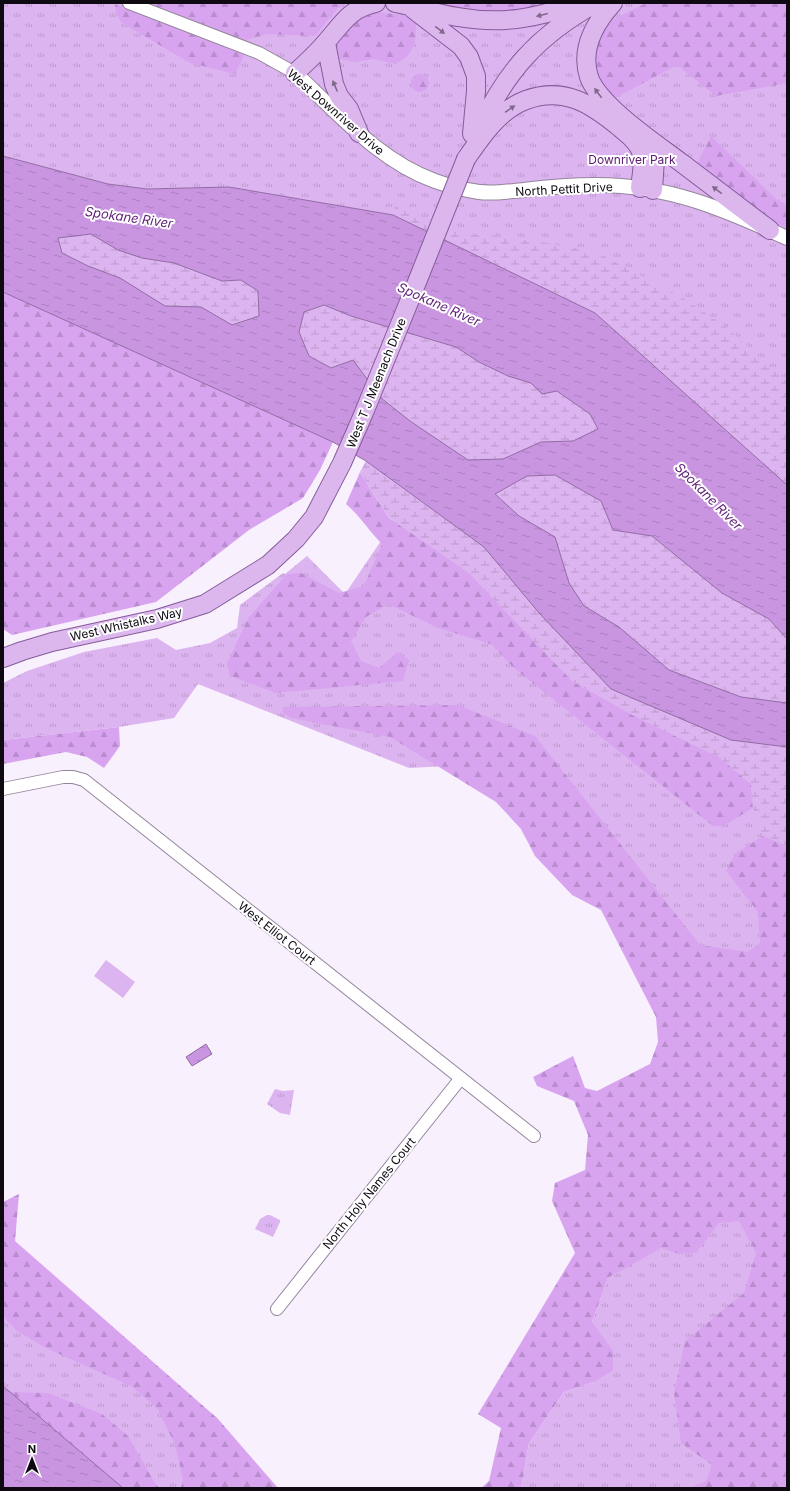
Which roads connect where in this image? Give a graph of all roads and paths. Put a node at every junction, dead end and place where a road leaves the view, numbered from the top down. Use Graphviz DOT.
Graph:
graph roads {
  1 [pos="129,3"];
  2 [pos="376,3"];
  3 [pos="579,3"];
  4 [pos="596,3"];
  5 [pos="613,3"];
  6 [pos="402,4"];
  7 [pos="326,43"];
  8 [pos="295,73"];
  9 [pos="359,133"];
  10 [pos="648,137"];
  11 [pos="466,159"];
  12 [pos="453,187"];
  13 [pos="646,189"];
  14 [pos="770,230"];
  15 [pos="787,238"];
  16 [pos="245,580"];
  17 [pos="3,658"];
  18 [pos="3,789"];
  19 [pos="461,1078"];
  20 [pos="534,1136"];
  21 [pos="277,1309"];
  1 -- 8 [label="street, West Downriver Drive"];
  2 -- 7 [label="main road"];
  3 -- 6 [label="main road, one-way"];
  4 -- 11 [label="main road"];
  10 -- 5 [label="main road, one-way"];
  6 -- 11 [label="main road, one-way"];
  7 -- 8 [label="main road"];
  9 -- 7 [label="main road, one-way"];
  8 -- 9 [label="street, West Downriver Drive"];
  9 -- 12 [label="street, West Downriver Drive"];
  10 -- 13 [label="main road"];
  14 -- 10 [label="main road, one-way"];
  11 -- 13 [label="main road, one-way"];
  11 -- 16 [label="main road, West T J Meenach Drive, bridge"];
  12 -- 13 [label="street, North Pettit Drive"];
  13 -- 14 [label="street, North Pettit Drive"];
  14 -- 15 [label="street, North Pettit Drive"];
  16 -- 17 [label="main road, West Whistalks Way"];
  18 -- 19 [label="street, West Elliot Court"];
  19 -- 20 [label="street, West Elliot Court"];
  19 -- 21 [label="street, North Holy Names Court"];
}
